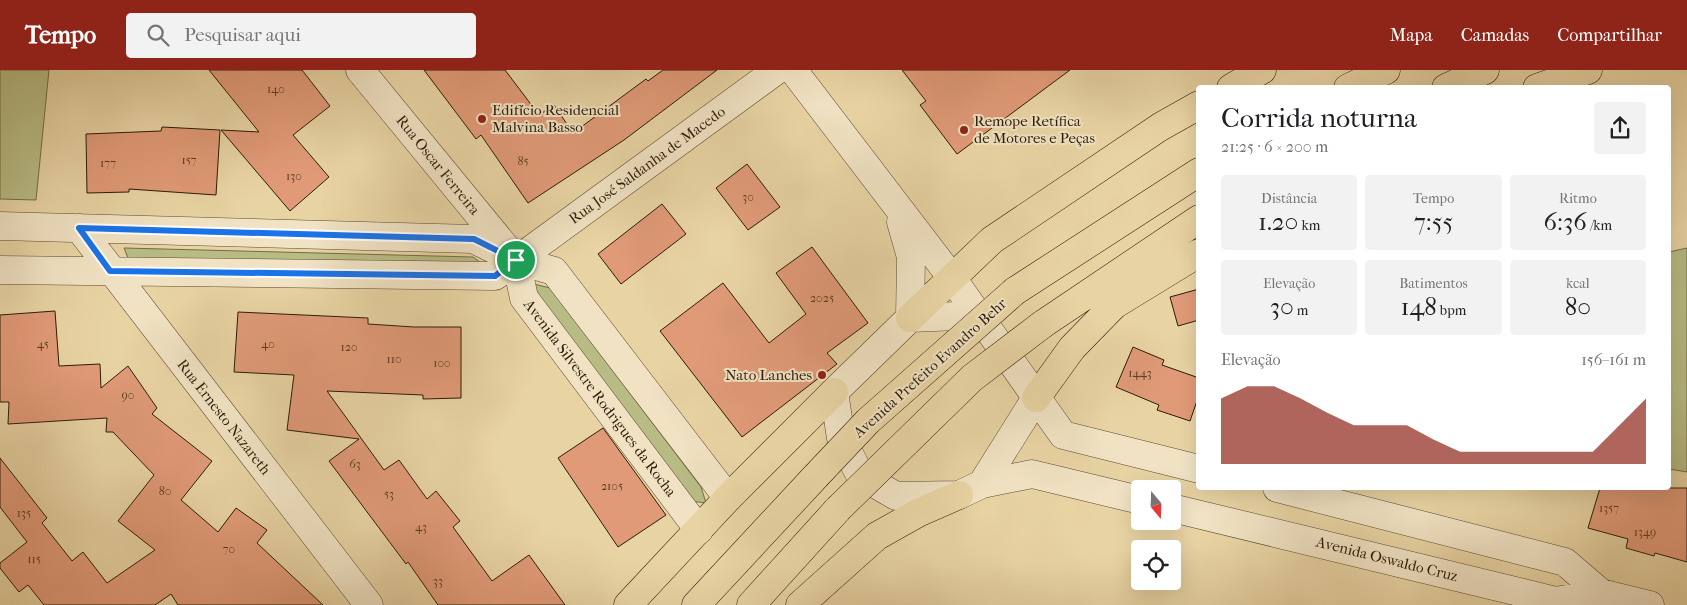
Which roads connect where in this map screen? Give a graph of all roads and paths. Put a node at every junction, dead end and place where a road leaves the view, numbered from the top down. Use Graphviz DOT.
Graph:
graph roads {
  1 [pos="360,70"];
  2 [pos="777,70"];
  3 [pos="793,70"];
  4 [pos="1262,70"];
  5 [pos="1386,70"];
  6 [pos="1485,70"];
  7 [pos="1588,70"];
  8 [pos="1236,85"];
  9 [pos="1354,85"];
  10 [pos="1452,85"];
  11 [pos="1546,85"];
  12 [pos="1196,107"];
  13 [pos="1196,174"];
  14 [pos="896,206"];
  15 [pos="1196,221"];
  16 [pos="0,226"];
  17 [pos="79,228"];
  18 [pos="1196,255"];
  19 [pos="516,260"];
  20 [pos="0,270"];
  21 [pos="110,271"];
  22 [pos="952,278"];
  23 [pos="910,318"];
  24 [pos="989,331"];
  25 [pos="834,392"];
  26 [pos="1036,398"];
  27 [pos="1196,468"];
  28 [pos="970,489"];
  29 [pos="1283,490"];
  30 [pos="728,498"];
  31 [pos="1131,498"];
  32 [pos="1181,510"];
  33 [pos="1365,512"];
  34 [pos="699,530"];
  35 [pos="1359,553"];
  36 [pos="1601,599"];
  37 [pos="370,605"];
  38 [pos="628,605"];
  39 [pos="696,605"];
  40 [pos="751,605"];
  41 [pos="800,605"];
  42 [pos="1650,605"];
  1 -- 19 [label="street, Rua Oscar Ferreira"];
  2 -- 19 [label="street, Rua José Saldanha de Macedo"];
  3 -- 14 [label="street"];
  4 -- 8 [label="highway"];
  5 -- 9 [label="highway"];
  6 -- 10 [label="highway"];
  7 -- 11 [label="highway"];
  12 -- 22 [label="highway"];
  13 -- 39 [label="highway, Avenida Prefeito Evandro Behr, bridge"];
  14 -- 22 [label="street"];
  14 -- 23 [label="street"];
  15 -- 40 [label="highway, bridge"];
  16 -- 17 [label="street"];
  17 -- 19 [label="street"];
  17 -- 21 [label="street, Rua Ernesto Nazareth"];
  18 -- 26 [label="highway"];
  19 -- 21 [label="street"];
  19 -- 30 [label="street"];
  19 -- 34 [label="street, Avenida Silvestre Rodrigues da Rocha"];
  20 -- 21 [label="street"];
  21 -- 37 [label="street, Rua Ernesto Nazareth"];
  22 -- 23 [label="highway"];
  22 -- 24 [label="street"];
  23 -- 24 [label="street"];
  23 -- 25 [label="street"];
  24 -- 26 [label="street"];
  25 -- 28 [label="street"];
  25 -- 30 [label="highway"];
  26 -- 27 [label="street"];
  26 -- 28 [label="street"];
  28 -- 31 [label="street"];
  28 -- 41 [label="highway"];
  29 -- 33 [label="street, Avenida Oswaldo Cruz"];
  30 -- 34 [label="highway"];
  32 -- 35 [label="street, Avenida Oswaldo Cruz"];
  33 -- 35 [label="street"];
  33 -- 36 [label="street, Avenida Oswaldo Cruz"];
  34 -- 38 [label="highway"];
  35 -- 36 [label="street, Avenida Oswaldo Cruz"];
  36 -- 42 [label="street, Avenida Oswaldo Cruz"];
}
